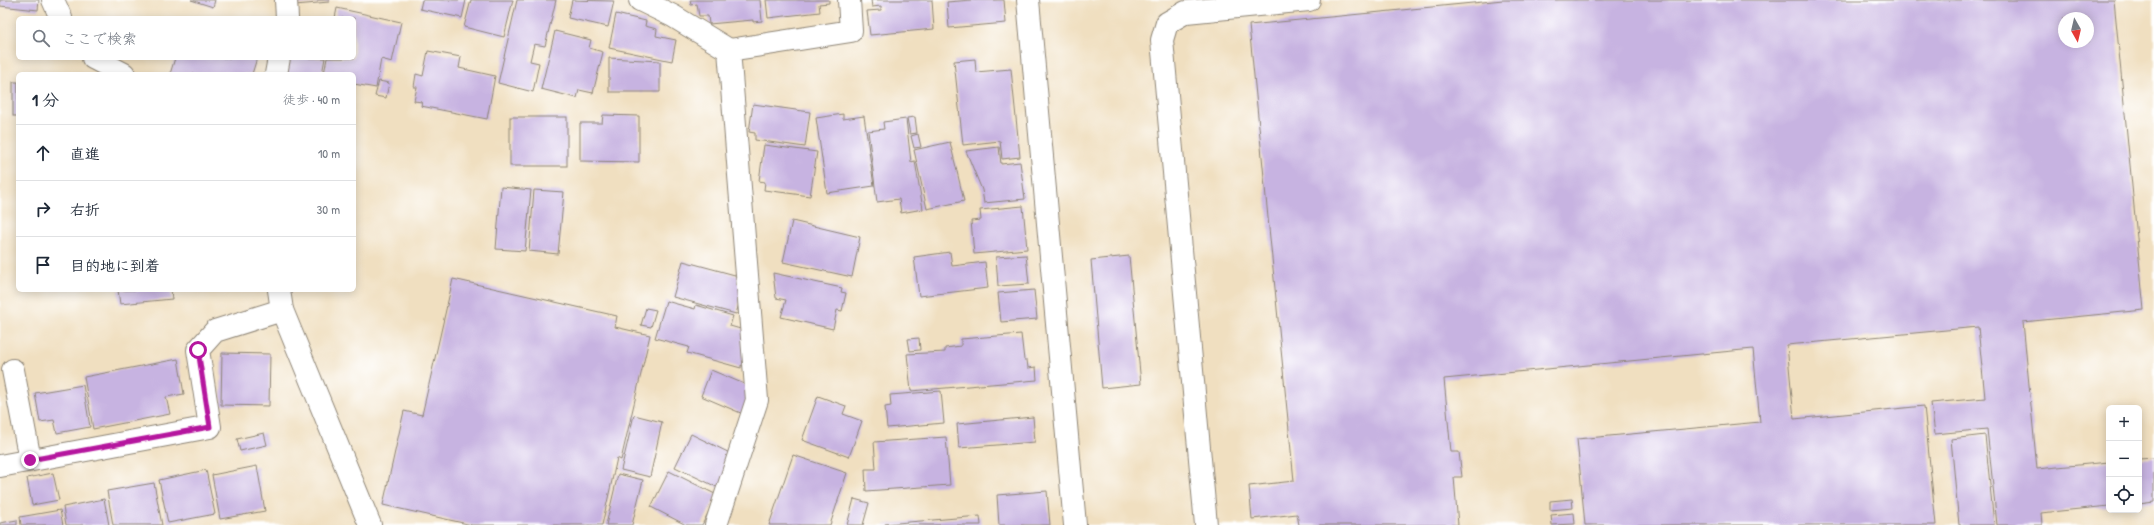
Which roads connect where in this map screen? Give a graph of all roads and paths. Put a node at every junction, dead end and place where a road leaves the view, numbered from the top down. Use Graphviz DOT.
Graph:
graph roads {
  1 [pos="53,0"];
  2 [pos="286,0"];
  3 [pos="849,0"];
  4 [pos="1028,0"];
  5 [pos="1310,0"];
  6 [pos="646,1"];
  7 [pos="60,16"];
  8 [pos="287,16"];
  9 [pos="729,50"];
  10 [pos="96,60"];
  11 [pos="279,60"];
  12 [pos="120,72"];
  13 [pos="276,72"];
  14 [pos="280,300"];
  15 [pos="13,370"];
  16 [pos="30,460"];
  17 [pos="0,466"];
  18 [pos="370,525"];
  19 [pos="716,525"];
  20 [pos="1074,525"];
  21 [pos="1206,525"];
  1 -- 7 [label="street"];
  2 -- 8 [label="street"];
  3 -- 9 [label="street"];
  4 -- 20 [label="street"];
  5 -- 21 [label="street"];
  6 -- 9 [label="street"];
  9 -- 19 [label="street"];
  10 -- 12 [label="street"];
  11 -- 13 [label="street"];
  14 -- 16 [label="street"];
  14 -- 18 [label="street"];
  15 -- 16 [label="street"];
  16 -- 17 [label="street"];
}
